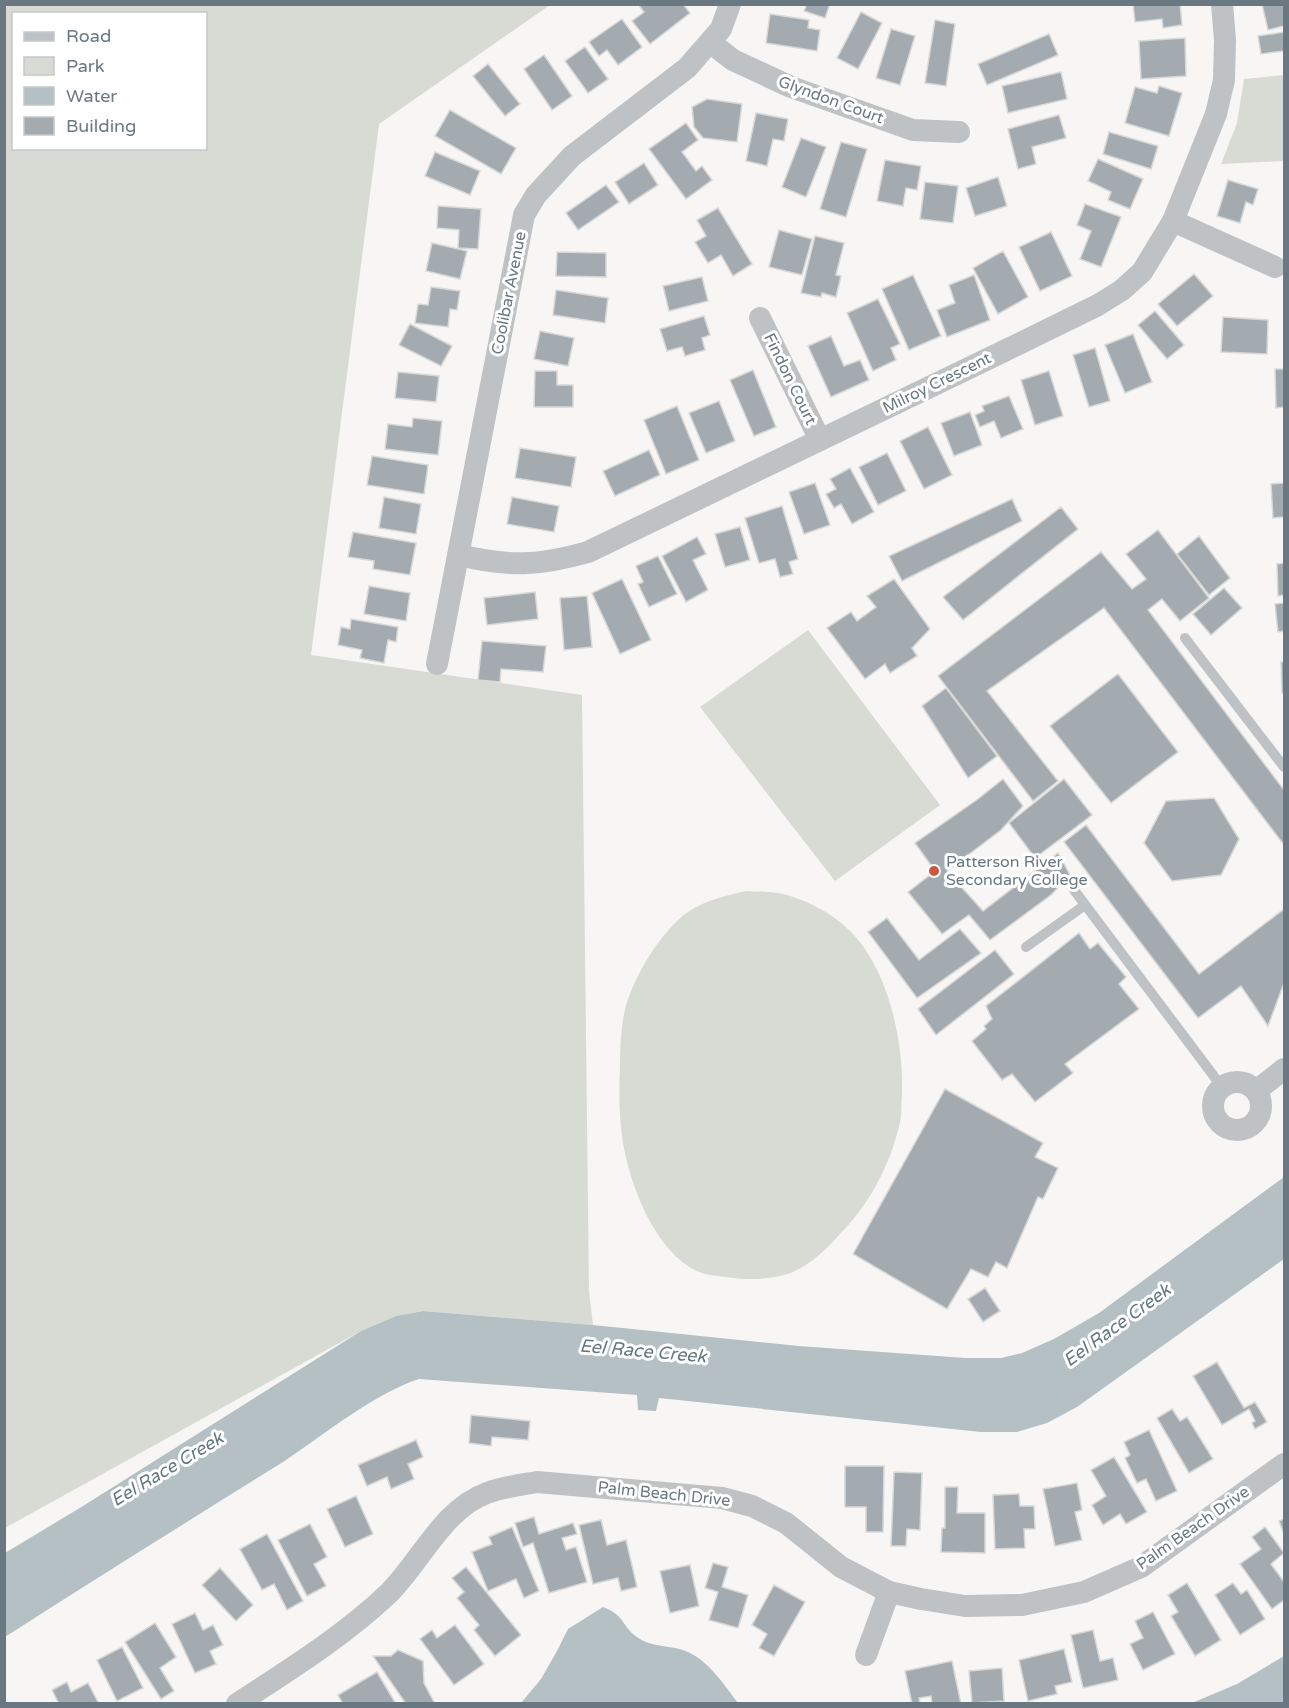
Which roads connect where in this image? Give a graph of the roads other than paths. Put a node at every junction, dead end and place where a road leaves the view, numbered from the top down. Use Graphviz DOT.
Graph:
graph roads {
  1 [pos="730,4"];
  2 [pos="1222,4"];
  3 [pos="711,43"];
  4 [pos="959,132"];
  5 [pos="1173,221"];
  6 [pos="1275,267"];
  7 [pos="760,318"];
  8 [pos="820,440"];
  9 [pos="459,555"];
  10 [pos="1185,638"];
  11 [pos="437,664"];
  12 [pos="1284,767"];
  13 [pos="1071,886"];
  14 [pos="1084,905"];
  15 [pos="1026,947"];
  16 [pos="1284,1069"];
  17 [pos="1222,1087"];
  18 [pos="1256,1091"];
  19 [pos="1284,1464"];
  20 [pos="890,1592"];
  21 [pos="866,1655"];
  22 [pos="237,1704"];
  1 -- 3 [label="street, Coolibar Avenue"];
  2 -- 5 [label="street, Milroy Crescent"];
  3 -- 4 [label="street, Glyndon Court"];
  3 -- 9 [label="street, Coolibar Avenue"];
  5 -- 6 [label="street"];
  5 -- 8 [label="street, Milroy Crescent"];
  7 -- 8 [label="street, Findon Court"];
  8 -- 9 [label="street, Milroy Crescent"];
  9 -- 11 [label="street, Coolibar Avenue"];
  10 -- 12 [label="lane"];
  13 -- 14 [label="lane"];
  14 -- 15 [label="lane"];
  14 -- 17 [label="lane"];
  16 -- 18 [label="street"];
  17 -- 18 [label="street"];
  17 -- 18 [label="street"];
  19 -- 20 [label="street, Palm Beach Drive"];
  20 -- 21 [label="street"];
  20 -- 22 [label="street, Palm Beach Drive"];
}
